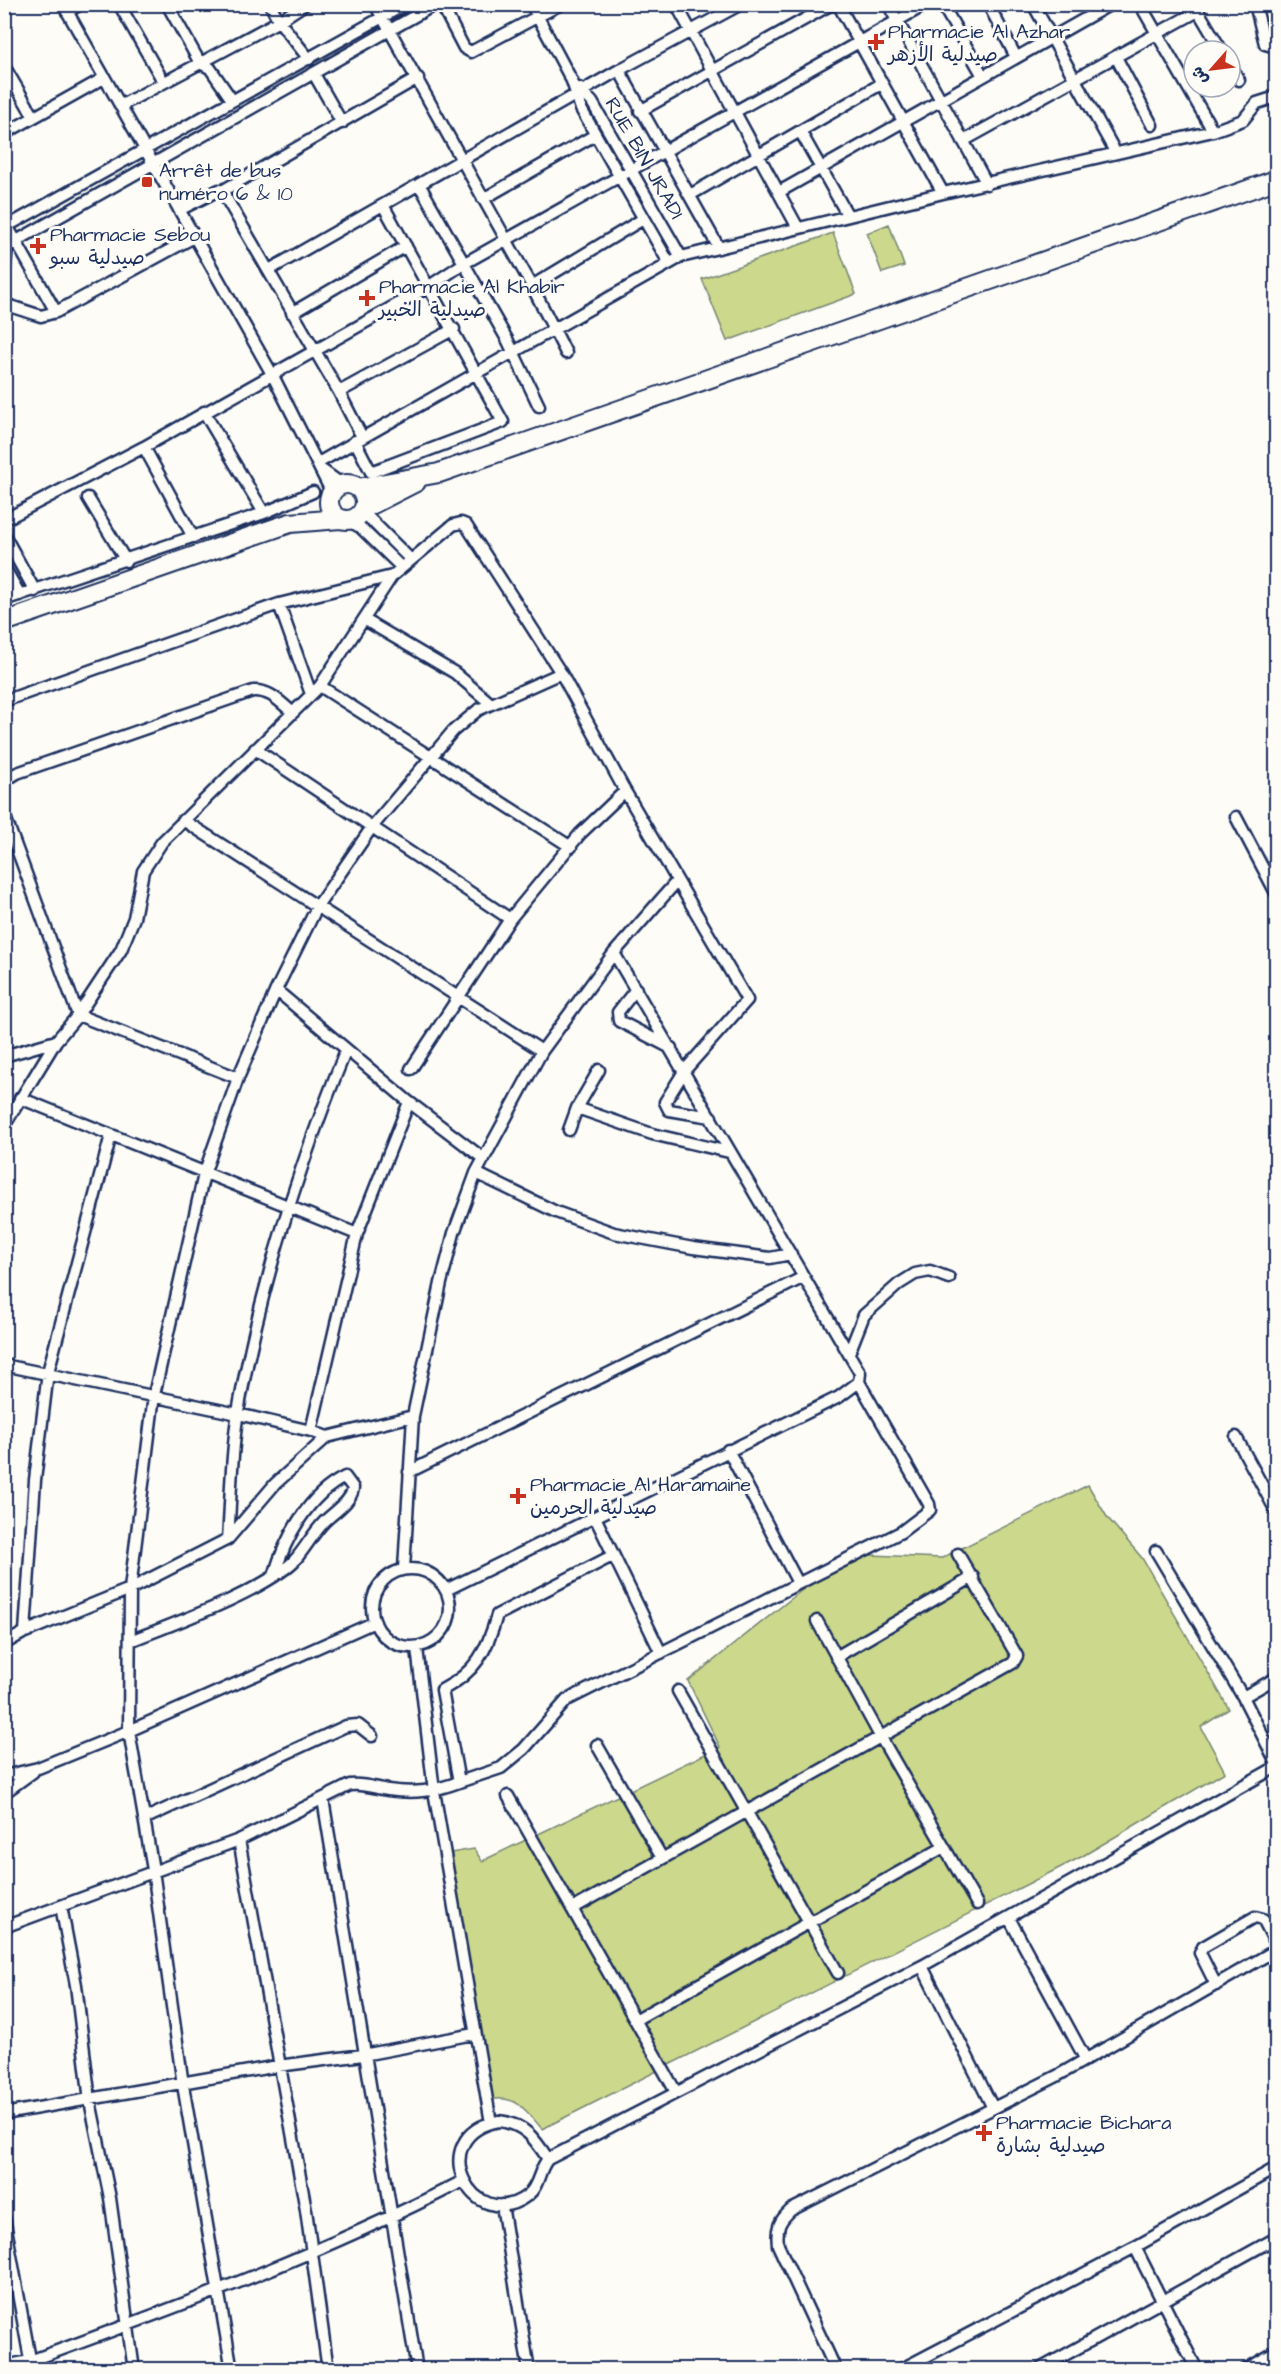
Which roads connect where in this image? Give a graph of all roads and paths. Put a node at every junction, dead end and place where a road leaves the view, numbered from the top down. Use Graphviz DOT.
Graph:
graph roads {
  1 [pos="80,4"];
  2 [pos="119,4"];
  3 [pos="167,4"];
  4 [pos="270,4"];
  5 [pos="305,4"];
  6 [pos="375,4"];
  7 [pos="406,4"];
  8 [pos="436,4"];
  9 [pos="441,4"];
  10 [pos="531,4"];
  11 [pos="561,4"];
  12 [pos="676,4"];
  13 [pos="741,4"];
  14 [pos="832,4"];
  15 [pos="838,4"];
  16 [pos="888,4"];
  17 [pos="927,4"];
  18 [pos="942,4"];
  19 [pos="988,4"];
  20 [pos="1033,4"];
  21 [pos="1111,4"];
  22 [pos="1140,4"];
  23 [pos="1257,5"];
  24 [pos="729,7"];
  25 [pos="65,8"];
  26 [pos="1196,8"];
  27 [pos="538,16"];
  28 [pos="382,17"];
  29 [pos="279,21"];
  30 [pos="898,21"];
  31 [pos="390,32"];
  32 [pos="692,32"];
  33 [pos="1157,34"];
  34 [pos="1051,38"];
  35 [pos="1215,39"];
  36 [pos="858,43"];
  37 [pos="1276,47"];
  38 [pos="1016,57"];
  39 [pos="1116,57"];
  40 [pos="309,59"];
  41 [pos="200,63"];
  42 [pos="4,66"];
  43 [pos="619,70"];
  44 [pos="712,72"];
  45 [pos="314,74"];
  46 [pos="983,76"];
  47 [pos="104,78"];
  48 [pos="417,78"];
  49 [pos="1074,80"];
  50 [pos="163,81"];
  51 [pos="881,84"];
  52 [pos="579,93"];
  53 [pos="1276,97"];
  54 [pos="232,100"];
  55 [pos="943,102"];
  56 [pos="120,106"];
  57 [pos="640,111"];
  58 [pos="733,113"];
  59 [pos="34,117"];
  60 [pos="342,123"];
  61 [pos="904,123"];
  62 [pos="1152,125"];
  63 [pos="800,131"];
  64 [pos="1213,131"];
  65 [pos="4,134"];
  66 [pos="595,135"];
  67 [pos="963,141"];
  68 [pos="1113,148"];
  69 [pos="144,149"];
  70 [pos="665,151"];
  71 [pos="758,155"];
  72 [pos="461,160"];
  73 [pos="152,164"];
  74 [pos="632,170"];
  75 [pos="822,170"];
  76 [pos="619,177"];
  77 [pos="1276,180"];
  78 [pos="419,184"];
  79 [pos="987,184"];
  80 [pos="222,191"];
  81 [pos="779,192"];
  82 [pos="943,193"];
  83 [pos="690,195"];
  84 [pos="483,200"];
  85 [pos="383,205"];
  86 [pos="179,210"];
  87 [pos="848,216"];
  88 [pos="644,219"];
  89 [pos="5,225"];
  90 [pos="798,228"];
  91 [pos="194,237"];
  92 [pos="506,240"];
  93 [pos="8,245"];
  94 [pos="406,246"];
  95 [pos="719,248"];
  96 [pos="681,257"];
  97 [pos="669,263"];
  98 [pos="463,264"];
  99 [pos="269,270"];
  100 [pos="4,275"];
  101 [pos="531,286"];
  102 [pos="428,287"];
  103 [pos="4,304"];
  104 [pos="56,312"];
  105 [pos="292,313"];
  106 [pos="454,329"];
  107 [pos="553,329"];
  108 [pos="315,350"];
  109 [pos="514,353"];
  110 [pos="566,353"];
  111 [pos="478,372"];
  112 [pos="272,374"];
  113 [pos="339,392"];
  114 [pos="539,406"];
  115 [pos="204,412"];
  116 [pos="358,439"];
  117 [pos="144,447"];
  118 [pos="320,466"];
  119 [pos="428,476"];
  120 [pos="335,491"];
  121 [pos="88,498"];
  122 [pos="264,513"];
  123 [pos="353,515"];
  124 [pos="4,520"];
  125 [pos="290,522"];
  126 [pos="4,535"];
  127 [pos="193,537"];
  128 [pos="410,559"];
  129 [pos="126,561"];
  130 [pos="4,567"];
  131 [pos="401,567"];
  132 [pos="392,576"];
  133 [pos="35,591"];
  134 [pos="20,595"];
  135 [pos="4,600"];
  136 [pos="279,604"];
  137 [pos="365,620"];
  138 [pos="4,622"];
  139 [pos="561,673"];
  140 [pos="320,686"];
  141 [pos="311,694"];
  142 [pos="4,701"];
  143 [pos="490,703"];
  144 [pos="292,712"];
  145 [pos="255,749"];
  146 [pos="430,757"];
  147 [pos="4,781"];
  148 [pos="625,791"];
  149 [pos="4,814"];
  150 [pos="1236,817"];
  151 [pos="183,820"];
  152 [pos="372,827"];
  153 [pos="571,847"];
  154 [pos="677,881"];
  155 [pos="1276,893"];
  156 [pos="317,907"];
  157 [pos="510,919"];
  158 [pos="614,953"];
  159 [pos="636,989"];
  160 [pos="276,990"];
  161 [pos="458,996"];
  162 [pos="78,1015"];
  163 [pos="56,1041"];
  164 [pos="671,1048"];
  165 [pos="346,1050"];
  166 [pos="542,1051"];
  167 [pos="4,1056"];
  168 [pos="411,1069"];
  169 [pos="598,1070"];
  170 [pos="685,1070"];
  171 [pos="238,1078"];
  172 [pos="20,1098"];
  173 [pos="409,1102"];
  174 [pos="577,1108"];
  175 [pos="711,1117"];
  176 [pos="4,1126"];
  177 [pos="569,1130"];
  178 [pos="111,1135"];
  179 [pos="729,1152"];
  180 [pos="484,1159"];
  181 [pos="476,1173"];
  182 [pos="204,1174"];
  183 [pos="288,1205"];
  184 [pos="357,1234"];
  185 [pos="791,1254"];
  186 [pos="804,1277"];
  187 [pos="949,1278"];
  188 [pos="849,1353"];
  189 [pos="4,1365"];
  190 [pos="48,1372"];
  191 [pos="859,1382"];
  192 [pos="154,1395"];
  193 [pos="238,1414"];
  194 [pos="413,1416"];
  195 [pos="311,1431"];
  196 [pos="327,1437"];
  197 [pos="1236,1437"];
  198 [pos="728,1450"];
  199 [pos="409,1472"];
  200 [pos="1276,1511"];
  201 [pos="595,1517"];
  202 [pos="228,1539"];
  203 [pos="1156,1551"];
  204 [pos="958,1554"];
  205 [pos="612,1556"];
  206 [pos="404,1569"];
  207 [pos="274,1576"];
  208 [pos="973,1577"];
  209 [pos="798,1583"];
  210 [pos="130,1589"];
  211 [pos="446,1590"];
  212 [pos="817,1621"];
  213 [pos="375,1622"];
  214 [pos="25,1632"];
  215 [pos="130,1641"];
  216 [pos="4,1644"];
  217 [pos="417,1648"];
  218 [pos="661,1653"];
  219 [pos="836,1657"];
  220 [pos="1276,1677"];
  221 [pos="442,1690"];
  222 [pos="678,1691"];
  223 [pos="423,1695"];
  224 [pos="1243,1697"];
  225 [pos="129,1731"];
  226 [pos="372,1736"];
  227 [pos="880,1736"];
  228 [pos="597,1745"];
  229 [pos="1276,1762"];
  230 [pos="1276,1767"];
  231 [pos="38,1768"];
  232 [pos="4,1776"];
  233 [pos="459,1782"];
  234 [pos="434,1791"];
  235 [pos="4,1793"];
  236 [pos="508,1796"];
  237 [pos="323,1799"];
  238 [pos="747,1811"];
  239 [pos="144,1820"];
  240 [pos="238,1840"];
  241 [pos="944,1847"];
  242 [pos="662,1858"];
  243 [pos="153,1870"];
  244 [pos="977,1904"];
  245 [pos="61,1906"];
  246 [pos="572,1910"];
  247 [pos="1009,1918"];
  248 [pos="809,1922"];
  249 [pos="4,1927"];
  250 [pos="1276,1944"];
  251 [pos="1276,1950"];
  252 [pos="922,1966"];
  253 [pos="838,1972"];
  254 [pos="1216,1985"];
  255 [pos="635,2020"];
  256 [pos="474,2034"];
  257 [pos="363,2055"];
  258 [pos="1086,2060"];
  259 [pos="278,2066"];
  260 [pos="183,2085"];
  261 [pos="676,2092"];
  262 [pos="90,2101"];
  263 [pos="993,2108"];
  264 [pos="4,2114"];
  265 [pos="491,2123"];
  266 [pos="548,2159"];
  267 [pos="1276,2168"];
  268 [pos="463,2181"];
  269 [pos="501,2205"];
  270 [pos="4,2217"];
  271 [pos="393,2217"];
  272 [pos="1276,2238"];
  273 [pos="1136,2247"];
  274 [pos="311,2253"];
  275 [pos="219,2290"];
  276 [pos="1163,2302"];
  277 [pos="126,2325"];
  278 [pos="1276,2352"];
  279 [pos="31,2365"];
  280 [pos="4,2366"];
  281 [pos="134,2370"];
  282 [pos="232,2370"];
  283 [pos="328,2370"];
  284 [pos="417,2370"];
  285 [pos="529,2370"];
  286 [pos="836,2370"];
  287 [pos="900,2370"];
  288 [pos="1038,2370"];
  289 [pos="1197,2370"];
  290 [pos="1245,2370"];
  1 -- 25 [label="street"];
  2 -- 50 [label="street"];
  3 -- 41 [label="street"];
  4 -- 29 [label="street"];
  5 -- 29 [label="street"];
  6 -- 28 [label="street"];
  7 -- 28 [label="street"];
  8 -- 31 [label="street"];
  9 -- 27 [label="street"];
  10 -- 27 [label="street, RUE BIN JRADI"];
  11 -- 27 [label="street"];
  12 -- 32 [label="street"];
  13 -- 24 [label="street"];
  14 -- 44 [label="street"];
  15 -- 36 [label="street"];
  16 -- 30 [label="street"];
  17 -- 30 [label="street"];
  18 -- 46 [label="street"];
  19 -- 38 [label="street"];
  20 -- 34 [label="street"];
  21 -- 34 [label="street"];
  22 -- 33 [label="street"];
  23 -- 37 [label="street"];
  24 -- 32 [label="street"];
  25 -- 47 [label="street"];
  26 -- 33 [label="street"];
  26 -- 35 [label="street"];
  27 -- 52 [label="street, RUE BIN JRADI"];
  28 -- 31 [label="street"];
  28 -- 40 [label="street"];
  29 -- 40 [label="street"];
  29 -- 41 [label="street"];
  30 -- 36 [label="street"];
  30 -- 55 [label="street"];
  31 -- 45 [label="street"];
  31 -- 48 [label="street"];
  32 -- 43 [label="street"];
  32 -- 44 [label="street"];
  33 -- 39 [label="street"];
  33 -- 64 [label="street"];
  34 -- 38 [label="street"];
  34 -- 49 [label="street"];
  36 -- 51 [label="street"];
  36 -- 58 [label="street"];
  38 -- 46 [label="street"];
  39 -- 49 [label="street"];
  39 -- 62 [label="street"];
  40 -- 54 [label="street"];
  41 -- 50 [label="street"];
  41 -- 54 [label="street"];
  42 -- 59 [label="street"];
  43 -- 52 [label="street"];
  43 -- 57 [label="street"];
  44 -- 57 [label="street"];
  44 -- 58 [label="street"];
  45 -- 60 [label="street"];
  45 -- 73 [label="street"];
  46 -- 55 [label="street"];
  47 -- 56 [label="street"];
  47 -- 59 [label="street"];
  48 -- 60 [label="street"];
  48 -- 72 [label="street"];
  49 -- 67 [label="street"];
  49 -- 68 [label="street"];
  50 -- 56 [label="street"];
  51 -- 61 [label="street"];
  51 -- 63 [label="street"];
  52 -- 66 [label="street, RUE BIN JRADI"];
  52 -- 72 [label="street"];
  52 -- 74 [label="street, RUE BIN JRADI"];
  53 -- 64 [label="street"];
  54 -- 69 [label="street"];
  55 -- 61 [label="street"];
  55 -- 67 [label="street"];
  56 -- 69 [label="street"];
  57 -- 70 [label="street"];
  58 -- 70 [label="street"];
  58 -- 71 [label="street"];
  59 -- 65 [label="street"];
  60 -- 80 [label="street"];
  61 -- 75 [label="street"];
  61 -- 82 [label="street"];
  63 -- 71 [label="street"];
  63 -- 75 [label="street"];
  64 -- 79 [label="street"];
  66 -- 76 [label="street, RUE BIN JRADI"];
  66 -- 84 [label="street"];
  67 -- 79 [label="street"];
  69 -- 73 [label="street"];
  69 -- 89 [label="street"];
  70 -- 74 [label="street"];
  70 -- 83 [label="street"];
  71 -- 81 [label="street"];
  71 -- 83 [label="street"];
  72 -- 78 [label="street"];
  72 -- 84 [label="street"];
  73 -- 86 [label="street"];
  73 -- 93 [label="street"];
  74 -- 76 [label="street"];
  74 -- 96 [label="street, RUE BIN JRADI"];
  75 -- 81 [label="street"];
  75 -- 87 [label="street"];
  76 -- 88 [label="street, RUE BIN JRADI"];
  76 -- 92 [label="street"];
  77 -- 119 [label="main road"];
  78 -- 85 [label="street"];
  78 -- 98 [label="street"];
  79 -- 82 [label="street"];
  80 -- 86 [label="street"];
  80 -- 99 [label="street"];
  81 -- 90 [label="street"];
  82 -- 87 [label="street"];
  83 -- 95 [label="street"];
  84 -- 92 [label="street"];
  85 -- 94 [label="street"];
  85 -- 99 [label="street"];
  86 -- 91 [label="street"];
  87 -- 90 [label="street"];
  88 -- 97 [label="street, RUE BIN JRADI"];
  88 -- 101 [label="street"];
  89 -- 93 [label="street"];
  90 -- 95 [label="street"];
  91 -- 104 [label="street"];
  91 -- 112 [label="street"];
  92 -- 98 [label="street"];
  92 -- 101 [label="street"];
  93 -- 100 [label="street"];
  93 -- 104 [label="street"];
  94 -- 102 [label="street"];
  94 -- 105 [label="street"];
  95 -- 96 [label="street"];
  96 -- 97 [label="street"];
  97 -- 107 [label="street"];
  98 -- 102 [label="street"];
  98 -- 109 [label="street"];
  99 -- 105 [label="street"];
  101 -- 107 [label="street"];
  102 -- 106 [label="street"];
  102 -- 108 [label="street"];
  103 -- 104 [label="street"];
  105 -- 108 [label="street"];
  106 -- 111 [label="street"];
  106 -- 113 [label="street"];
  107 -- 109 [label="street"];
  107 -- 110 [label="street"];
  108 -- 112 [label="street"];
  108 -- 113 [label="street"];
  109 -- 111 [label="street"];
  109 -- 114 [label="street"];
  111 -- 116 [label="street"];
  111 -- 116 [label="street"];
  112 -- 115 [label="street"];
  112 -- 118 [label="street"];
  113 -- 116 [label="street"];
  115 -- 117 [label="street"];
  115 -- 122 [label="street"];
  116 -- 118 [label="street"];
  117 -- 124 [label="street"];
  117 -- 127 [label="street"];
  118 -- 120 [label="street"];
  119 -- 120 [label="main road"];
  119 -- 123 [label="main road"];
  120 -- 122 [label="street"];
  120 -- 123 [label="main road"];
  120 -- 123 [label="main road"];
  120 -- 125 [label="main road"];
  121 -- 129 [label="street"];
  122 -- 127 [label="street"];
  123 -- 125 [label="main road"];
  123 -- 128 [label="street"];
  123 -- 131 [label="street"];
  125 -- 138 [label="main road"];
  126 -- 133 [label="street"];
  127 -- 129 [label="street"];
  128 -- 131 [label="street"];
  128 -- 139 [label="street"];
  129 -- 133 [label="street"];
  130 -- 134 [label="street"];
  131 -- 132 [label="street"];
  132 -- 136 [label="street"];
  132 -- 137 [label="street"];
  133 -- 134 [label="street"];
  134 -- 135 [label="street"];
  136 -- 141 [label="street"];
  136 -- 142 [label="street"];
  137 -- 140 [label="street"];
  137 -- 143 [label="street"];
  139 -- 143 [label="street"];
  139 -- 148 [label="street"];
  140 -- 141 [label="street"];
  140 -- 146 [label="street"];
  141 -- 144 [label="street"];
  143 -- 146 [label="street"];
  144 -- 145 [label="street"];
  144 -- 147 [label="street"];
  145 -- 151 [label="street"];
  145 -- 152 [label="street"];
  146 -- 152 [label="street"];
  146 -- 153 [label="street"];
  148 -- 153 [label="street"];
  148 -- 154 [label="street"];
  149 -- 162 [label="street"];
  150 -- 155 [label="street"];
  151 -- 156 [label="street"];
  151 -- 162 [label="street"];
  152 -- 156 [label="street"];
  152 -- 157 [label="street"];
  153 -- 157 [label="street"];
  154 -- 158 [label="street"];
  154 -- 170 [label="street"];
  156 -- 160 [label="street"];
  156 -- 161 [label="street"];
  157 -- 161 [label="street"];
  158 -- 159 [label="street"];
  158 -- 166 [label="street"];
  159 -- 164 [label="street"];
  159 -- 164 [label="street"];
  160 -- 165 [label="street"];
  160 -- 171 [label="street"];
  161 -- 166 [label="street"];
  161 -- 168 [label="street"];
  162 -- 163 [label="street"];
  162 -- 171 [label="street"];
  163 -- 167 [label="street"];
  163 -- 172 [label="street"];
  164 -- 170 [label="street"];
  165 -- 173 [label="street"];
  165 -- 183 [label="street"];
  166 -- 180 [label="street"];
  169 -- 174 [label="street"];
  170 -- 175 [label="street"];
  170 -- 175 [label="street"];
  171 -- 182 [label="street"];
  172 -- 176 [label="street"];
  172 -- 178 [label="street"];
  173 -- 180 [label="street"];
  173 -- 184 [label="street"];
  174 -- 177 [label="street"];
  174 -- 179 [label="street"];
  175 -- 179 [label="street"];
  178 -- 182 [label="street"];
  178 -- 190 [label="street"];
  179 -- 185 [label="street"];
  180 -- 181 [label="street"];
  181 -- 185 [label="street"];
  181 -- 194 [label="street"];
  182 -- 183 [label="street"];
  182 -- 192 [label="street"];
  183 -- 184 [label="street"];
  183 -- 193 [label="street"];
  184 -- 195 [label="street"];
  185 -- 186 [label="street"];
  186 -- 188 [label="street"];
  186 -- 199 [label="street"];
  187 -- 188 [label="street"];
  188 -- 191 [label="street"];
  189 -- 190 [label="street"];
  190 -- 192 [label="street"];
  190 -- 214 [label="street"];
  191 -- 198 [label="street"];
  191 -- 209 [label="street"];
  192 -- 193 [label="street"];
  192 -- 210 [label="street"];
  193 -- 195 [label="street"];
  193 -- 202 [label="street"];
  194 -- 196 [label="street"];
  194 -- 199 [label="street"];
  195 -- 196 [label="street"];
  196 -- 202 [label="street"];
  197 -- 200 [label="street"];
  198 -- 201 [label="street"];
  198 -- 209 [label="street"];
  199 -- 206 [label="street"];
  201 -- 205 [label="street"];
  201 -- 211 [label="street"];
  202 -- 210 [label="street"];
  203 -- 224 [label="street"];
  204 -- 208 [label="street"];
  205 -- 218 [label="street"];
  205 -- 221 [label="street"];
  206 -- 211 [label="street"];
  206 -- 213 [label="street"];
  207 -- 207 [label="street"];
  207 -- 215 [label="street"];
  208 -- 219 [label="street"];
  208 -- 227 [label="street"];
  209 -- 218 [label="street"];
  210 -- 214 [label="street"];
  210 -- 215 [label="street"];
  211 -- 217 [label="street"];
  212 -- 219 [label="street"];
  213 -- 217 [label="street"];
  213 -- 225 [label="street"];
  214 -- 216 [label="street"];
  215 -- 225 [label="street"];
  217 -- 223 [label="street"];
  218 -- 233 [label="street"];
  219 -- 227 [label="street"];
  220 -- 224 [label="street"];
  221 -- 223 [label="street"];
  221 -- 233 [label="street"];
  222 -- 238 [label="street"];
  223 -- 234 [label="street"];
  224 -- 229 [label="street"];
  225 -- 231 [label="street"];
  225 -- 239 [label="street"];
  226 -- 239 [label="street"];
  227 -- 238 [label="street"];
  227 -- 241 [label="street"];
  228 -- 242 [label="street"];
  230 -- 247 [label="street"];
  231 -- 232 [label="street"];
  231 -- 235 [label="street"];
  233 -- 234 [label="street"];
  234 -- 237 [label="street"];
  234 -- 256 [label="street"];
  236 -- 246 [label="street"];
  237 -- 240 [label="street"];
  237 -- 257 [label="street"];
  238 -- 242 [label="street"];
  238 -- 248 [label="street"];
  239 -- 243 [label="street"];
  240 -- 243 [label="street"];
  240 -- 259 [label="street"];
  241 -- 244 [label="street"];
  241 -- 248 [label="street"];
  242 -- 246 [label="street"];
  243 -- 245 [label="street"];
  243 -- 260 [label="street"];
  245 -- 249 [label="street"];
  245 -- 262 [label="street"];
  246 -- 255 [label="street"];
  247 -- 252 [label="street"];
  247 -- 258 [label="street"];
  248 -- 253 [label="street"];
  248 -- 255 [label="street"];
  250 -- 254 [label="street"];
  251 -- 254 [label="street"];
  252 -- 261 [label="street"];
  252 -- 263 [label="street"];
  254 -- 258 [label="street"];
  255 -- 261 [label="street"];
  256 -- 257 [label="street"];
  256 -- 265 [label="street"];
  257 -- 259 [label="street"];
  257 -- 271 [label="street"];
  258 -- 263 [label="street"];
  259 -- 260 [label="street"];
  259 -- 274 [label="street"];
  260 -- 262 [label="street"];
  260 -- 275 [label="street"];
  261 -- 266 [label="street"];
  262 -- 264 [label="street"];
  262 -- 277 [label="street"];
  263 -- 286 [label="street"];
  265 -- 266 [label="street"];
  265 -- 268 [label="street"];
  266 -- 269 [label="street"];
  267 -- 273 [label="street"];
  268 -- 269 [label="street"];
  268 -- 271 [label="street"];
  269 -- 285 [label="street"];
  270 -- 279 [label="street"];
  271 -- 274 [label="street"];
  271 -- 284 [label="street"];
  272 -- 276 [label="street"];
  273 -- 276 [label="street"];
  273 -- 287 [label="street"];
  274 -- 275 [label="street"];
  274 -- 283 [label="street"];
  275 -- 277 [label="street"];
  275 -- 282 [label="street"];
  276 -- 288 [label="street"];
  276 -- 289 [label="street"];
  277 -- 279 [label="street"];
  277 -- 281 [label="street"];
  278 -- 290 [label="street"];
  279 -- 280 [label="street"];
}
